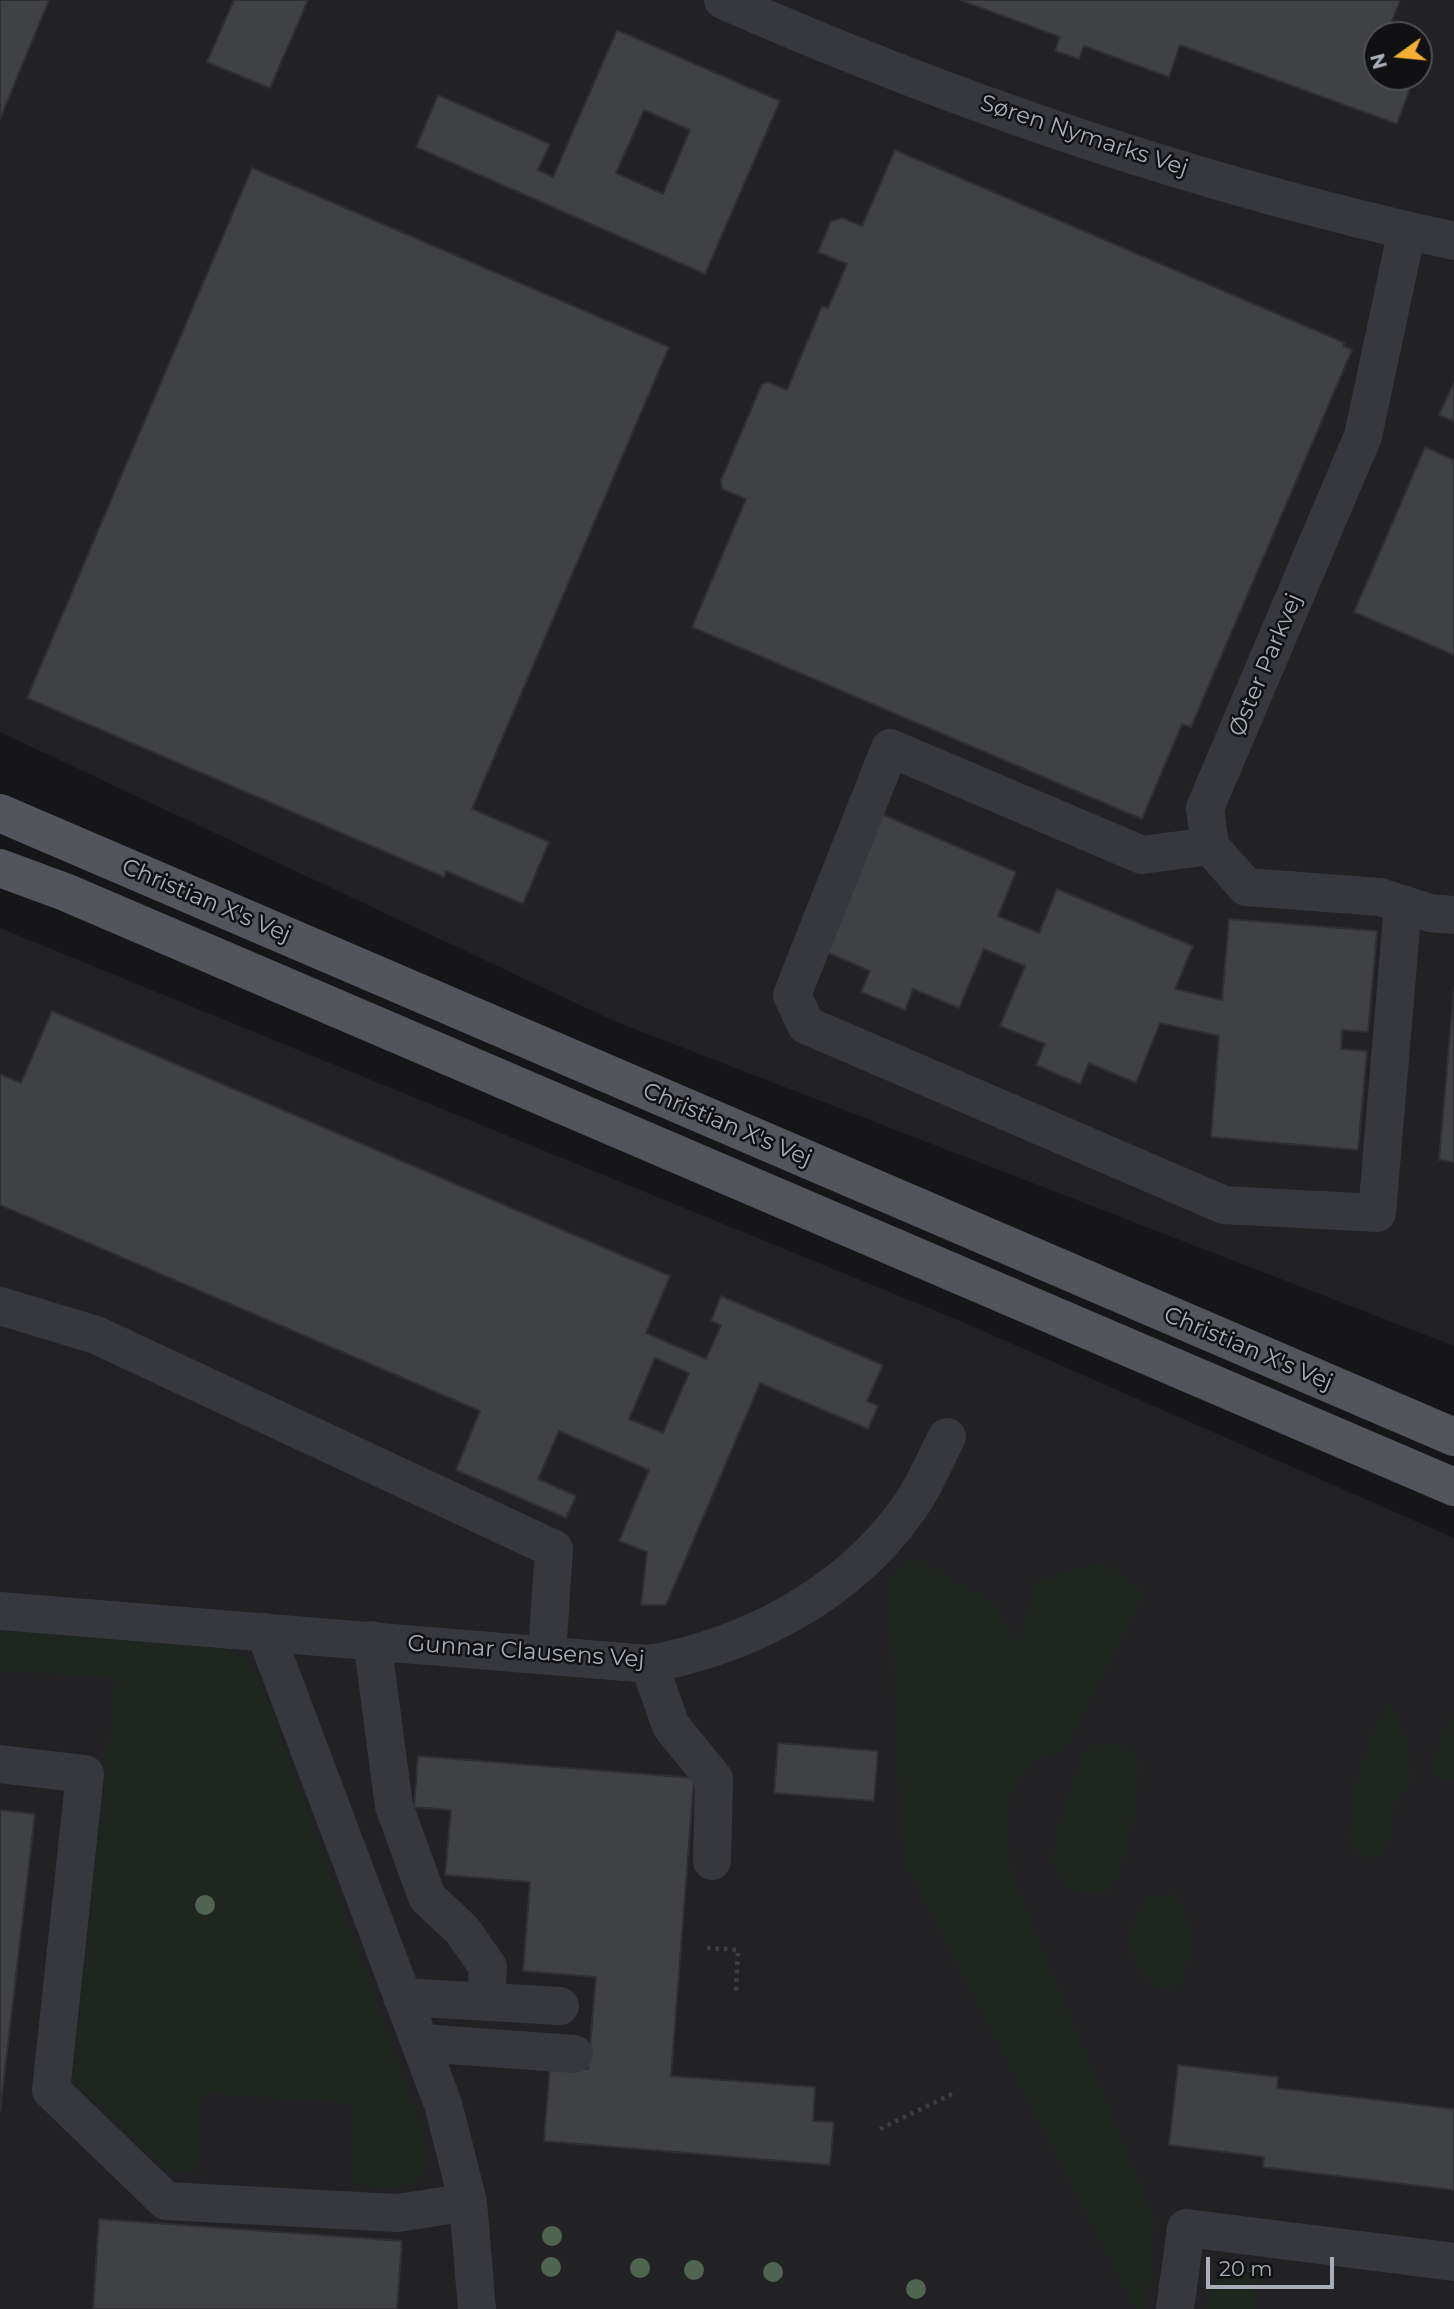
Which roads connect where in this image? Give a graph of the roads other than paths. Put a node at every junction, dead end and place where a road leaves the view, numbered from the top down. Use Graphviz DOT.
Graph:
graph roads {
  1 [pos="723,0"];
  2 [pos="1407,230"];
  3 [pos="1454,241"];
  4 [pos="0,813"];
  5 [pos="0,820"];
  6 [pos="1210,846"];
  7 [pos="82,848"];
  8 [pos="0,868"];
  9 [pos="1403,904"];
  10 [pos="1454,915"];
  11 [pos="0,1306"];
  12 [pos="947,1437"];
  13 [pos="1454,1437"];
  14 [pos="1454,1488"];
  15 [pos="0,1611"];
  16 [pos="265,1632"];
  17 [pos="372,1640"];
  18 [pos="547,1654"];
  19 [pos="649,1664"];
  20 [pos="0,1764"];
  21 [pos="712,1861"];
  22 [pos="402,1997"];
  23 [pos="486,2002"];
  24 [pos="560,2006"];
  25 [pos="419,2043"];
  26 [pos="574,2054"];
  27 [pos="468,2202"];
  28 [pos="1454,2262"];
  29 [pos="478,2309"];
  30 [pos="1175,2309"];
  1 -- 2 [label="street, Søren Nymarks Vej"];
  2 -- 3 [label="street, Søren Nymarks Vej"];
  2 -- 6 [label="street, Øster Parkvej"];
  4 -- 7 [label="main road, Christian X's Vej"];
  5 -- 7 [label="main road"];
  6 -- 9 [label="street"];
  6 -- 9 [label="street"];
  7 -- 13 [label="main road, Christian X's Vej"];
  8 -- 14 [label="main road, Christian X's Vej"];
  9 -- 10 [label="street"];
  11 -- 18 [label="street"];
  12 -- 19 [label="street, Gunnar Clausens Vej"];
  15 -- 16 [label="street, Gunnar Clausens Vej"];
  16 -- 17 [label="street, Gunnar Clausens Vej"];
  16 -- 22 [label="street"];
  17 -- 18 [label="street, Gunnar Clausens Vej"];
  17 -- 23 [label="street"];
  18 -- 19 [label="street, Gunnar Clausens Vej"];
  19 -- 21 [label="street"];
  20 -- 27 [label="street"];
  22 -- 23 [label="street"];
  22 -- 25 [label="street"];
  23 -- 24 [label="street"];
  25 -- 26 [label="street"];
  25 -- 27 [label="street"];
  27 -- 29 [label="street"];
  28 -- 30 [label="street"];
}
